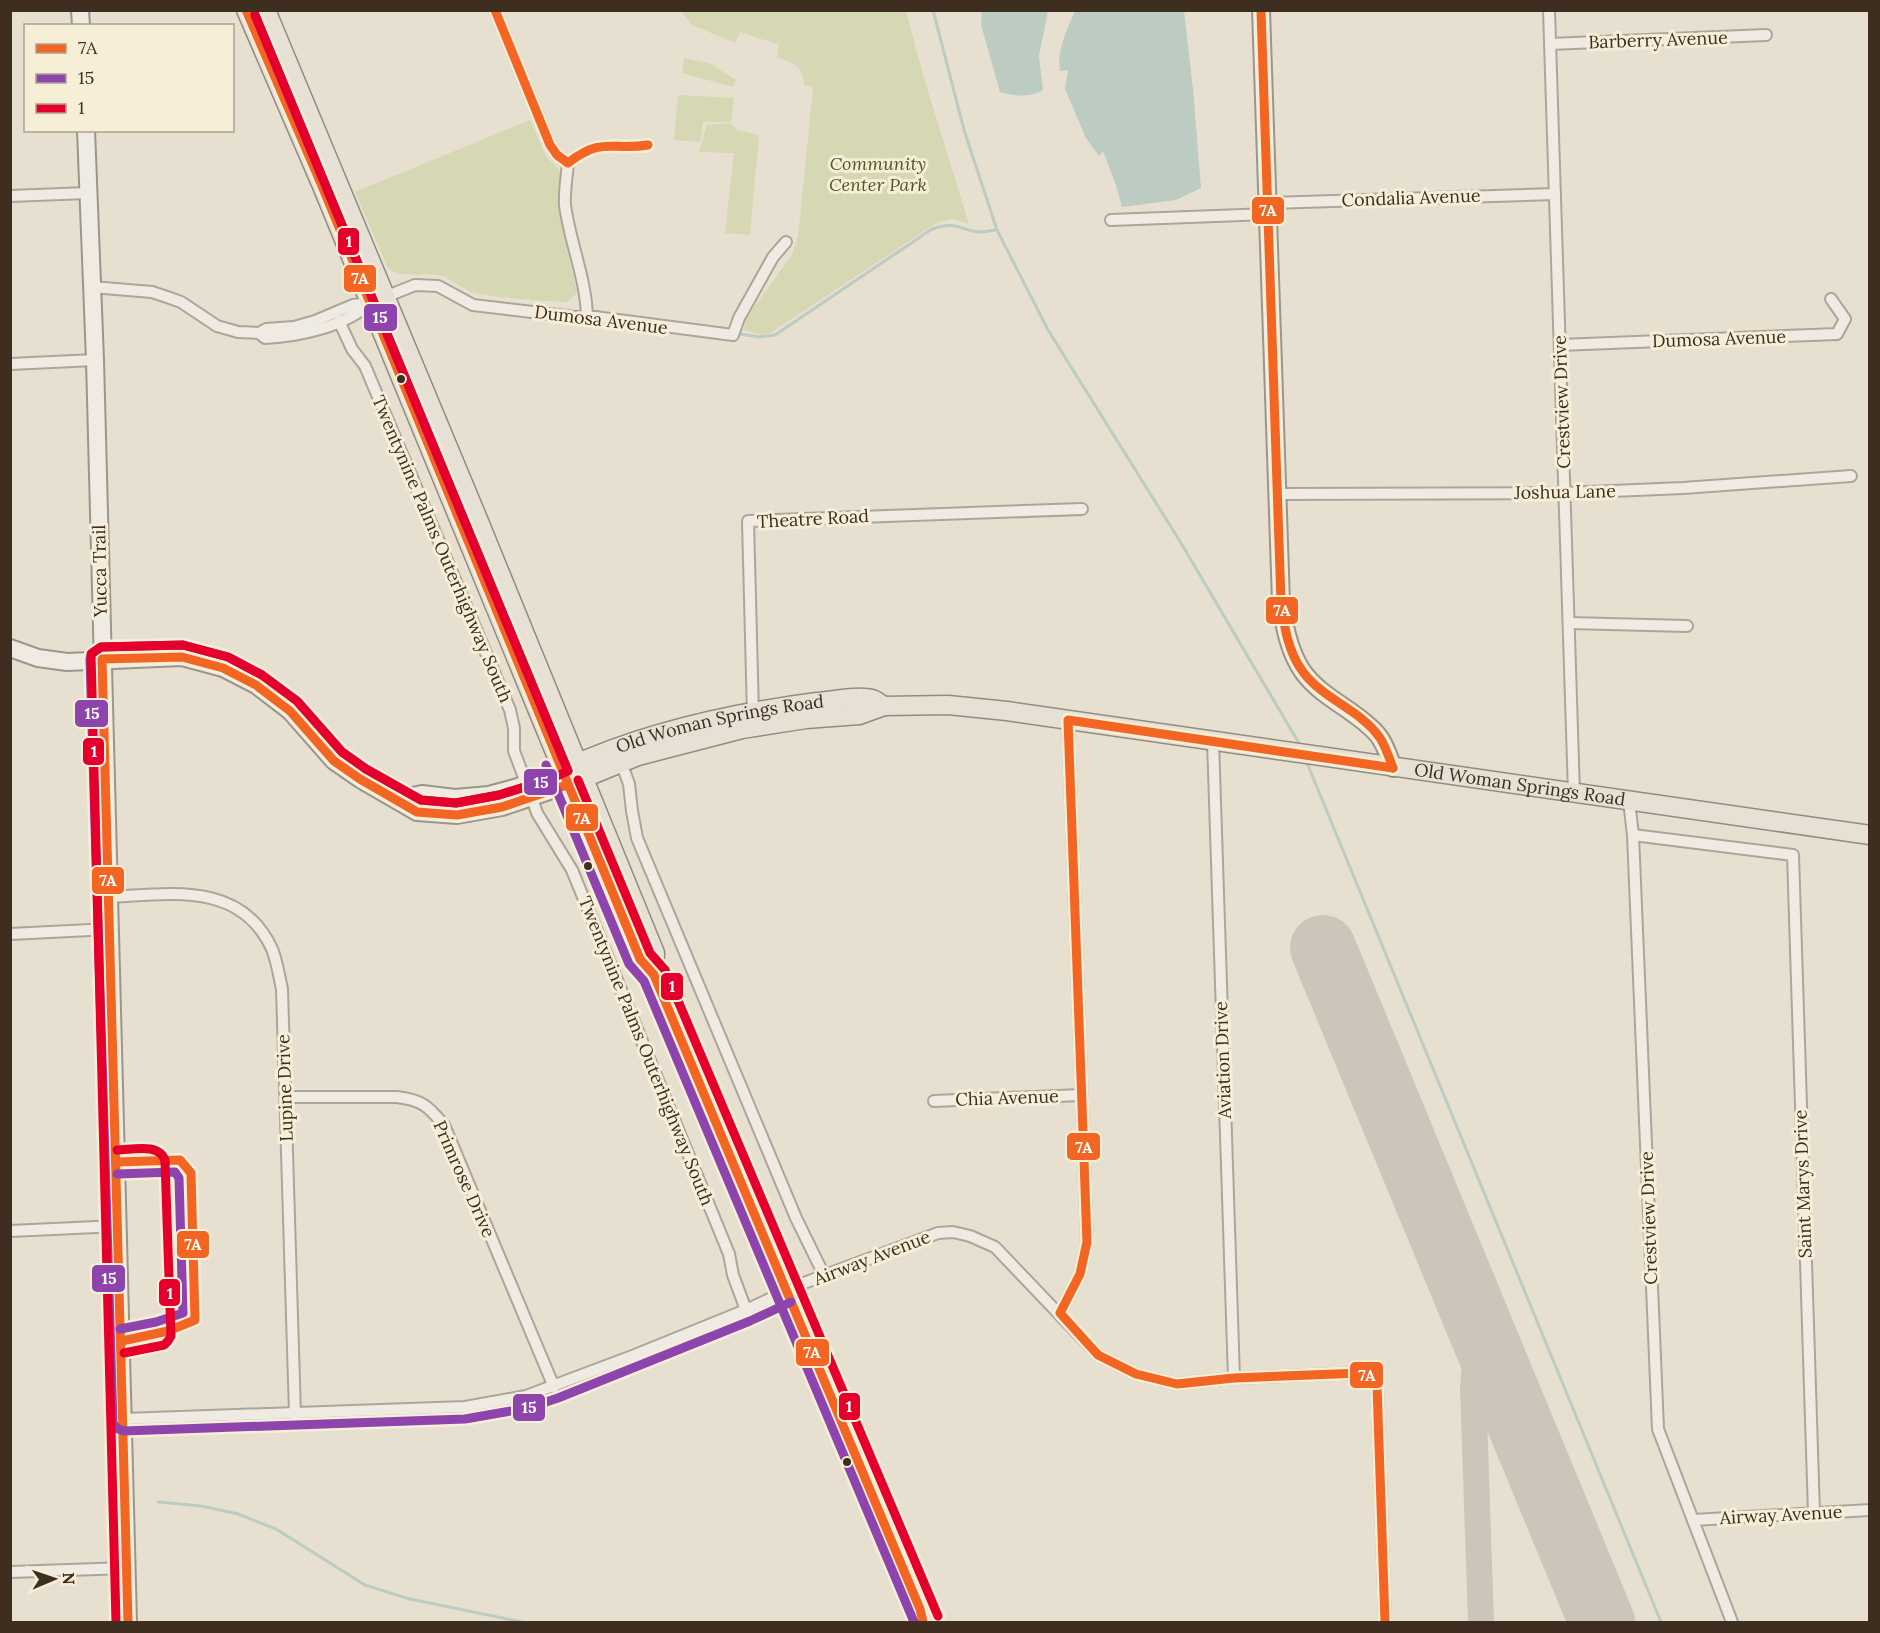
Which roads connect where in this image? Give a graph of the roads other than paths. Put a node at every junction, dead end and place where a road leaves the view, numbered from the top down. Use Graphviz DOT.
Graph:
graph roads {
  1 [pos="246,10"];
  2 [pos="266,10"];
  3 [pos="495,10"];
  4 [pos="1261,10"];
  5 [pos="1549,10"];
  6 [pos="1766,35"];
  7 [pos="1550,44"];
  8 [pos="86,132"];
  9 [pos="88,193"];
  10 [pos="1555,194"];
  11 [pos="10,196"];
  12 [pos="1268,209"];
  13 [pos="1111,220"];
  14 [pos="786,242"];
  15 [pos="92,287"];
  16 [pos="1831,299"];
  17 [pos="377,300"];
  18 [pos="587,317"];
  19 [pos="339,321"];
  20 [pos="259,333"];
  21 [pos="1560,345"];
  22 [pos="95,360"];
  23 [pos="10,364"];
  24 [pos="1851,476"];
  25 [pos="1565,493"];
  26 [pos="1277,494"];
  27 [pos="1082,509"];
  28 [pos="1569,623"];
  29 [pos="1687,626"];
  30 [pos="10,648"];
  31 [pos="102,660"];
  32 [pos="753,719"];
  33 [pos="1068,720"];
  34 [pos="1213,741"];
  35 [pos="621,762"];
  36 [pos="1393,768"];
  37 [pos="572,774"];
  38 [pos="529,791"];
  39 [pos="1574,793"];
  40 [pos="1629,801"];
  41 [pos="1633,835"];
  42 [pos="1869,835"];
  43 [pos="109,897"];
  44 [pos="110,929"];
  45 [pos="10,933"];
  46 [pos="1081,1095"];
  47 [pos="286,1097"];
  48 [pos="934,1101"];
  49 [pos="118,1226"];
  50 [pos="10,1231"];
  51 [pos="824,1275"];
  52 [pos="786,1291"];
  53 [pos="746,1310"];
  54 [pos="1060,1313"];
  55 [pos="1234,1378"];
  56 [pos="554,1387"];
  57 [pos="295,1414"];
  58 [pos="124,1419"];
  59 [pos="1869,1510"];
  60 [pos="1814,1513"];
  61 [pos="1694,1520"];
  62 [pos="127,1568"];
  63 [pos="10,1572"];
  64 [pos="923,1618"];
  65 [pos="128,1623"];
  66 [pos="1385,1623"];
  67 [pos="1732,1623"];
  1 -- 17 [label="main road"];
  2 -- 17 [label="main road"];
  3 -- 18 [label="street"];
  4 -- 12 [label="main road"];
  5 -- 7 [label="street, Crestview Drive"];
  6 -- 7 [label="street, Barberry Avenue"];
  7 -- 10 [label="street, Crestview Drive"];
  8 -- 9 [label="main road, Yucca Trail"];
  9 -- 11 [label="street"];
  9 -- 15 [label="main road, Yucca Trail"];
  10 -- 12 [label="street, Condalia Avenue"];
  10 -- 21 [label="street, Crestview Drive"];
  12 -- 13 [label="street, Condalia Avenue"];
  12 -- 26 [label="main road"];
  14 -- 18 [label="street, Dumosa Avenue"];
  15 -- 20 [label="street, Dumosa Avenue"];
  15 -- 22 [label="main road, Yucca Trail"];
  16 -- 21 [label="street, Dumosa Avenue"];
  17 -- 18 [label="street, Dumosa Avenue"];
  17 -- 19 [label="street, Dumosa Avenue"];
  17 -- 20 [label="street, Dumosa Avenue"];
  17 -- 37 [label="main road"];
  19 -- 20 [label="street, Dumosa Avenue"];
  19 -- 38 [label="street, Twentynine Palms Outerhighway South"];
  21 -- 25 [label="street, Crestview Drive"];
  22 -- 23 [label="street"];
  22 -- 31 [label="main road, Yucca Trail"];
  24 -- 25 [label="street, Joshua Lane"];
  25 -- 26 [label="street, Joshua Lane"];
  25 -- 28 [label="street, Crestview Drive"];
  26 -- 36 [label="main road"];
  27 -- 32 [label="street, Theatre Road"];
  28 -- 29 [label="street"];
  28 -- 39 [label="street, Crestview Drive"];
  30 -- 31 [label="main road"];
  31 -- 38 [label="main road"];
  31 -- 43 [label="main road, Yucca Trail"];
  32 -- 33 [label="main road, Old Woman Springs Road"];
  32 -- 35 [label="main road, Old Woman Springs Road"];
  32 -- 37 [label="main road, Old Woman Springs Road"];
  33 -- 34 [label="main road, Old Woman Springs Road"];
  33 -- 46 [label="street"];
  34 -- 36 [label="main road, Old Woman Springs Road"];
  34 -- 55 [label="street, Aviation Drive"];
  35 -- 37 [label="main road, Old Woman Springs Road"];
  35 -- 51 [label="street"];
  36 -- 39 [label="main road, Old Woman Springs Road"];
  37 -- 38 [label="main road"];
  37 -- 52 [label="main road"];
  38 -- 53 [label="street, Twentynine Palms Outerhighway South"];
  39 -- 40 [label="main road, Old Woman Springs Road"];
  40 -- 41 [label="street, Crestview Drive"];
  40 -- 42 [label="main road, Old Woman Springs Road"];
  41 -- 60 [label="street, Saint Marys Drive"];
  41 -- 61 [label="street, Crestview Drive"];
  43 -- 44 [label="main road, Yucca Trail"];
  43 -- 47 [label="street, Lupine Drive"];
  44 -- 45 [label="street"];
  44 -- 49 [label="main road, Yucca Trail"];
  46 -- 48 [label="street, Chia Avenue"];
  46 -- 54 [label="street"];
  47 -- 56 [label="street, Primrose Drive"];
  47 -- 57 [label="street, Lupine Drive"];
  49 -- 50 [label="street"];
  49 -- 58 [label="main road, Yucca Trail"];
  51 -- 52 [label="street, Airway Avenue"];
  51 -- 54 [label="street, Airway Avenue"];
  52 -- 53 [label="street, Airway Avenue"];
  52 -- 64 [label="main road"];
  53 -- 56 [label="street, Airway Avenue"];
  54 -- 55 [label="street, Airway Avenue"];
  55 -- 66 [label="street, Airway Avenue"];
  56 -- 57 [label="street, Airway Avenue"];
  57 -- 58 [label="street, Airway Avenue"];
  58 -- 62 [label="main road, Yucca Trail"];
  59 -- 60 [label="street, Airway Avenue"];
  60 -- 61 [label="street, Airway Avenue"];
  61 -- 67 [label="street, Crestview Drive"];
  62 -- 63 [label="street"];
  62 -- 65 [label="main road, Yucca Trail"];
}
